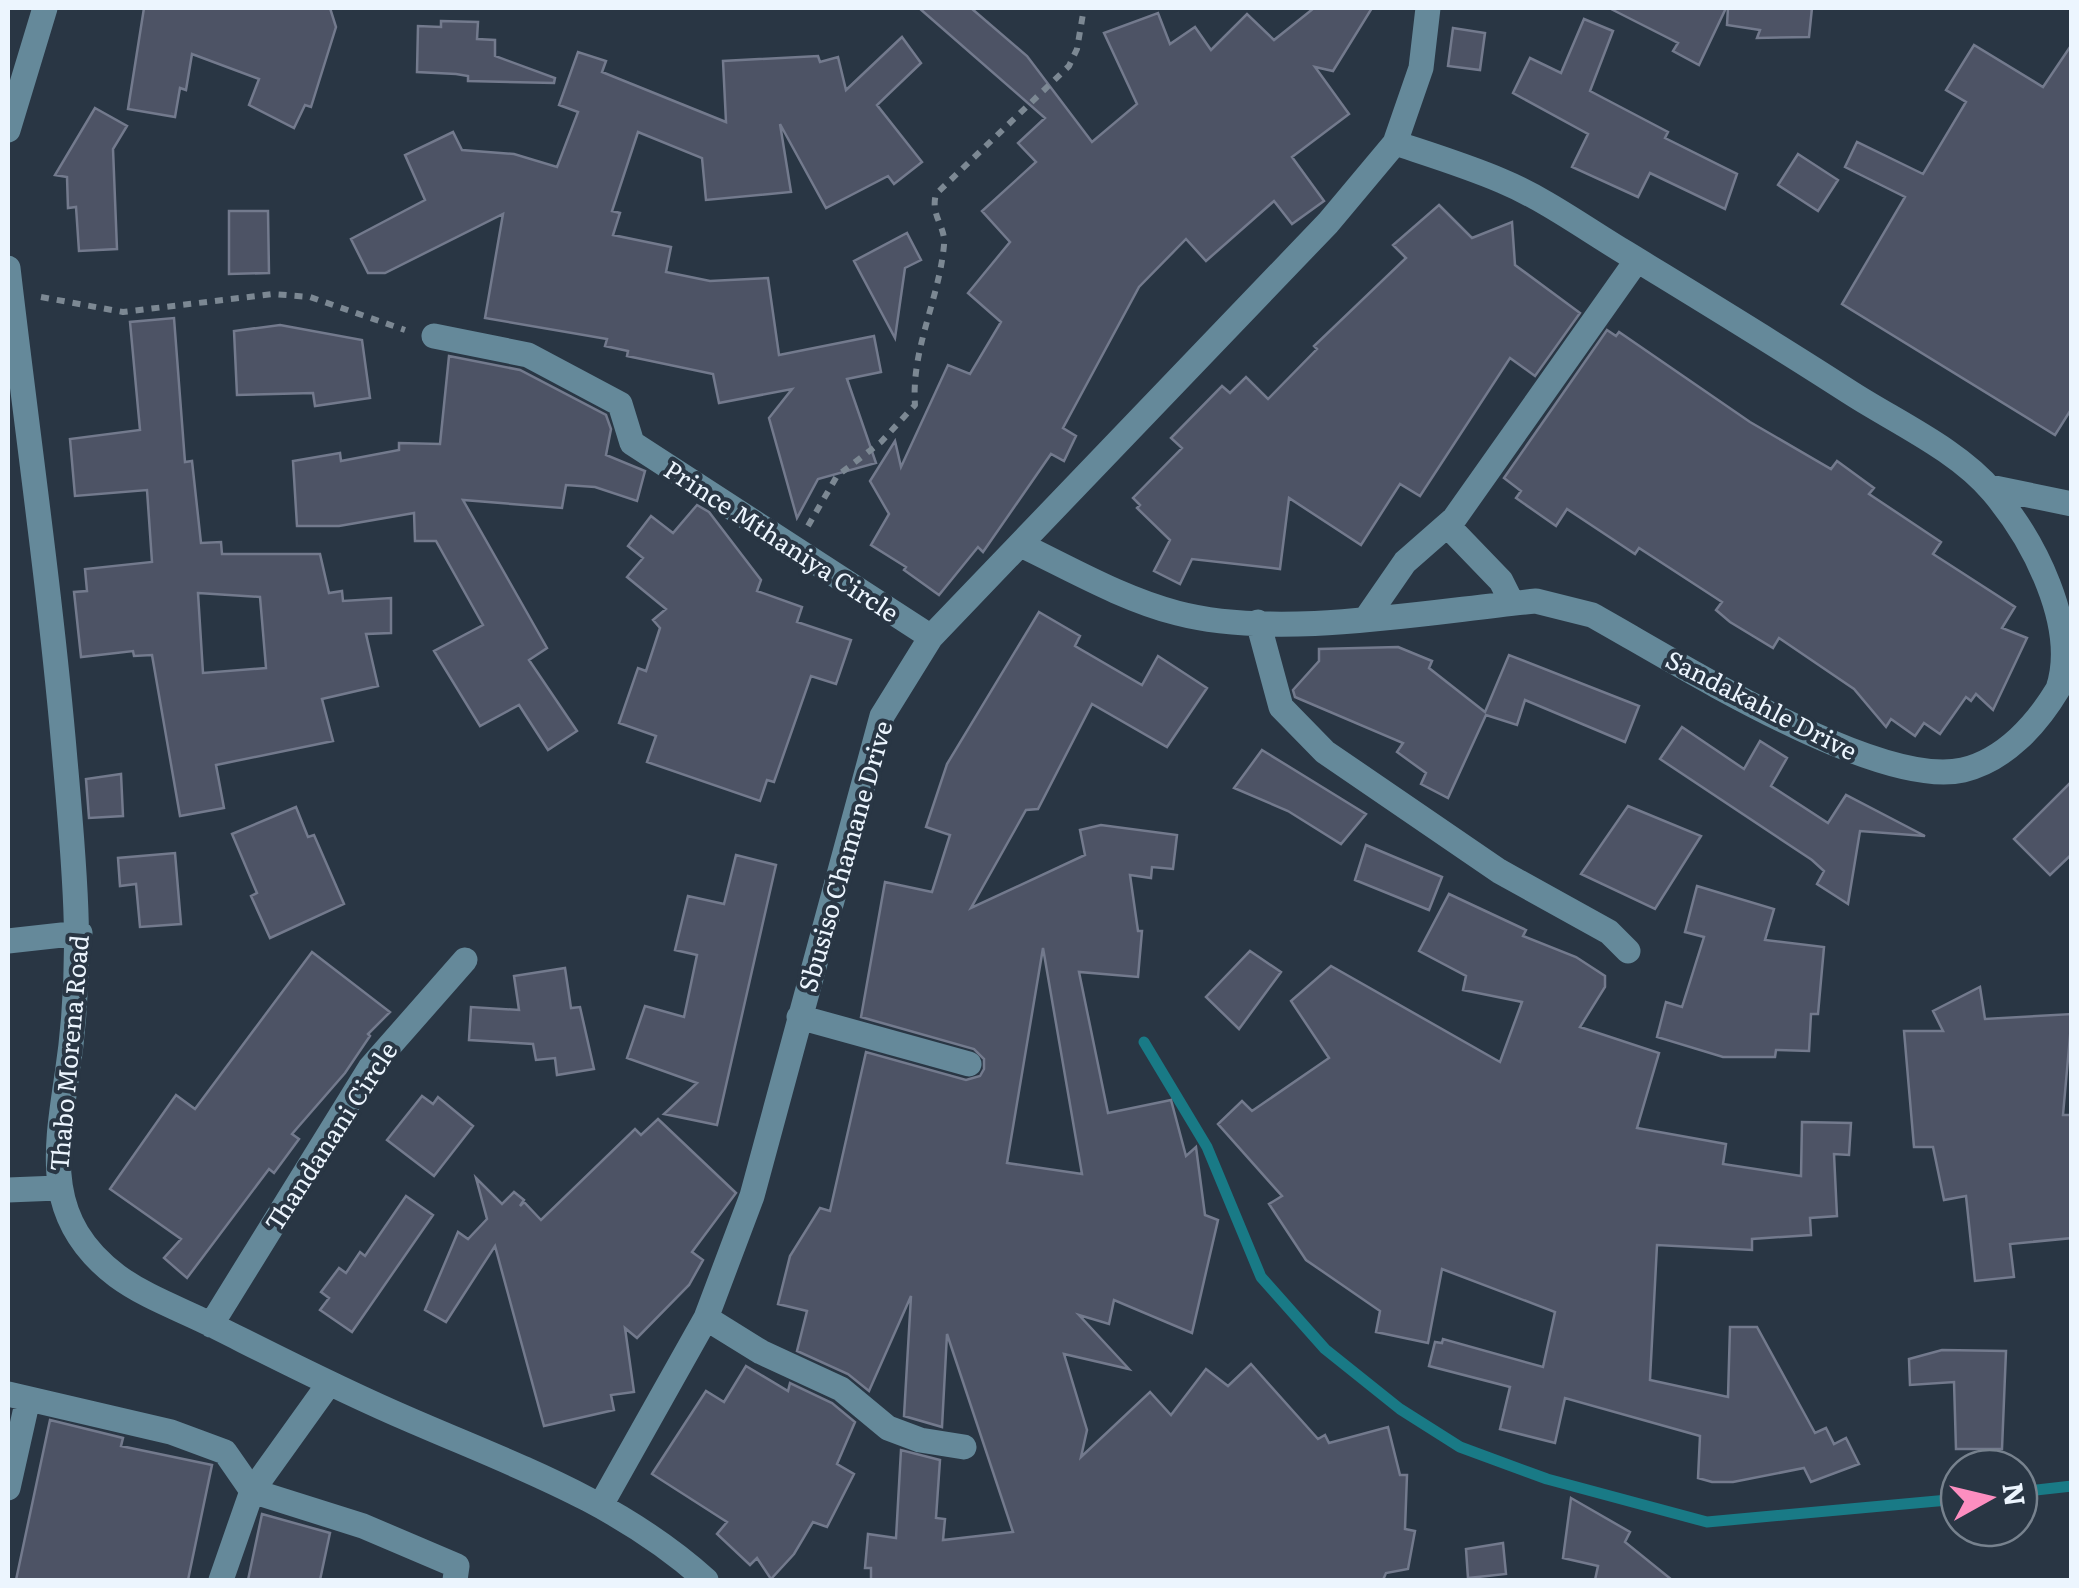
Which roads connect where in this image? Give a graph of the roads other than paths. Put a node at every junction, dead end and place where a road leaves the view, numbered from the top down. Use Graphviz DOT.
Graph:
graph roads {
  1 [pos="46,8"];
  2 [pos="1428,8"];
  3 [pos="8,130"];
  4 [pos="1395,142"];
  5 [pos="1637,260"];
  6 [pos="9,280"];
  7 [pos="434,336"];
  8 [pos="1990,487"];
  9 [pos="2072,504"];
  10 [pos="1447,525"];
  11 [pos="1022,546"];
  12 [pos="1512,603"];
  13 [pos="1367,616"];
  14 [pos="1258,622"];
  15 [pos="931,637"];
  16 [pos="80,933"];
  17 [pos="8,941"];
  18 [pos="1628,951"];
  19 [pos="465,960"];
  20 [pos="799,1017"];
  21 [pos="969,1064"];
  22 [pos="58,1188"];
  23 [pos="8,1190"];
  24 [pos="706,1318"];
  25 [pos="211,1324"];
  26 [pos="328,1385"];
  27 [pos="18,1397"];
  28 [pos="964,1447"];
  29 [pos="8,1488"];
  30 [pos="252,1491"];
  31 [pos="602,1503"];
  32 [pos="221,1580"];
  33 [pos="455,1580"];
  34 [pos="706,1580"];
  1 -- 3 [label="street"];
  2 -- 4 [label="street, Sbusiso Chamane Drive"];
  4 -- 5 [label="street, Sandakahle Drive"];
  4 -- 11 [label="street, Sbusiso Chamane Drive"];
  5 -- 8 [label="street, Sandakahle Drive"];
  5 -- 10 [label="street"];
  6 -- 16 [label="street, Thabo Morena Road"];
  7 -- 15 [label="street, Prince Mthaniya Circle"];
  8 -- 9 [label="street"];
  8 -- 12 [label="street, Sandakahle Drive"];
  10 -- 12 [label="street"];
  10 -- 13 [label="street"];
  11 -- 14 [label="street, Sandakahle Drive"];
  11 -- 15 [label="street, Sbusiso Chamane Drive"];
  12 -- 13 [label="street, Sandakahle Drive"];
  13 -- 14 [label="street, Sandakahle Drive"];
  14 -- 18 [label="street"];
  15 -- 20 [label="street, Sbusiso Chamane Drive"];
  16 -- 17 [label="street"];
  16 -- 22 [label="street, Thabo Morena Road"];
  19 -- 25 [label="street, Thandanani Circle"];
  20 -- 21 [label="street"];
  20 -- 24 [label="street, Sbusiso Chamane Drive"];
  22 -- 23 [label="street"];
  22 -- 25 [label="street, Thabo Morena Road"];
  24 -- 28 [label="street"];
  24 -- 31 [label="street, Sbusiso Chamane Drive"];
  25 -- 26 [label="street, Thabo Morena Road"];
  26 -- 30 [label="street"];
  26 -- 31 [label="street, Thabo Morena Road"];
  27 -- 29 [label="street"];
  27 -- 30 [label="street"];
  30 -- 32 [label="street"];
  30 -- 33 [label="street"];
  31 -- 34 [label="street, Thabo Morena Road"];
}
